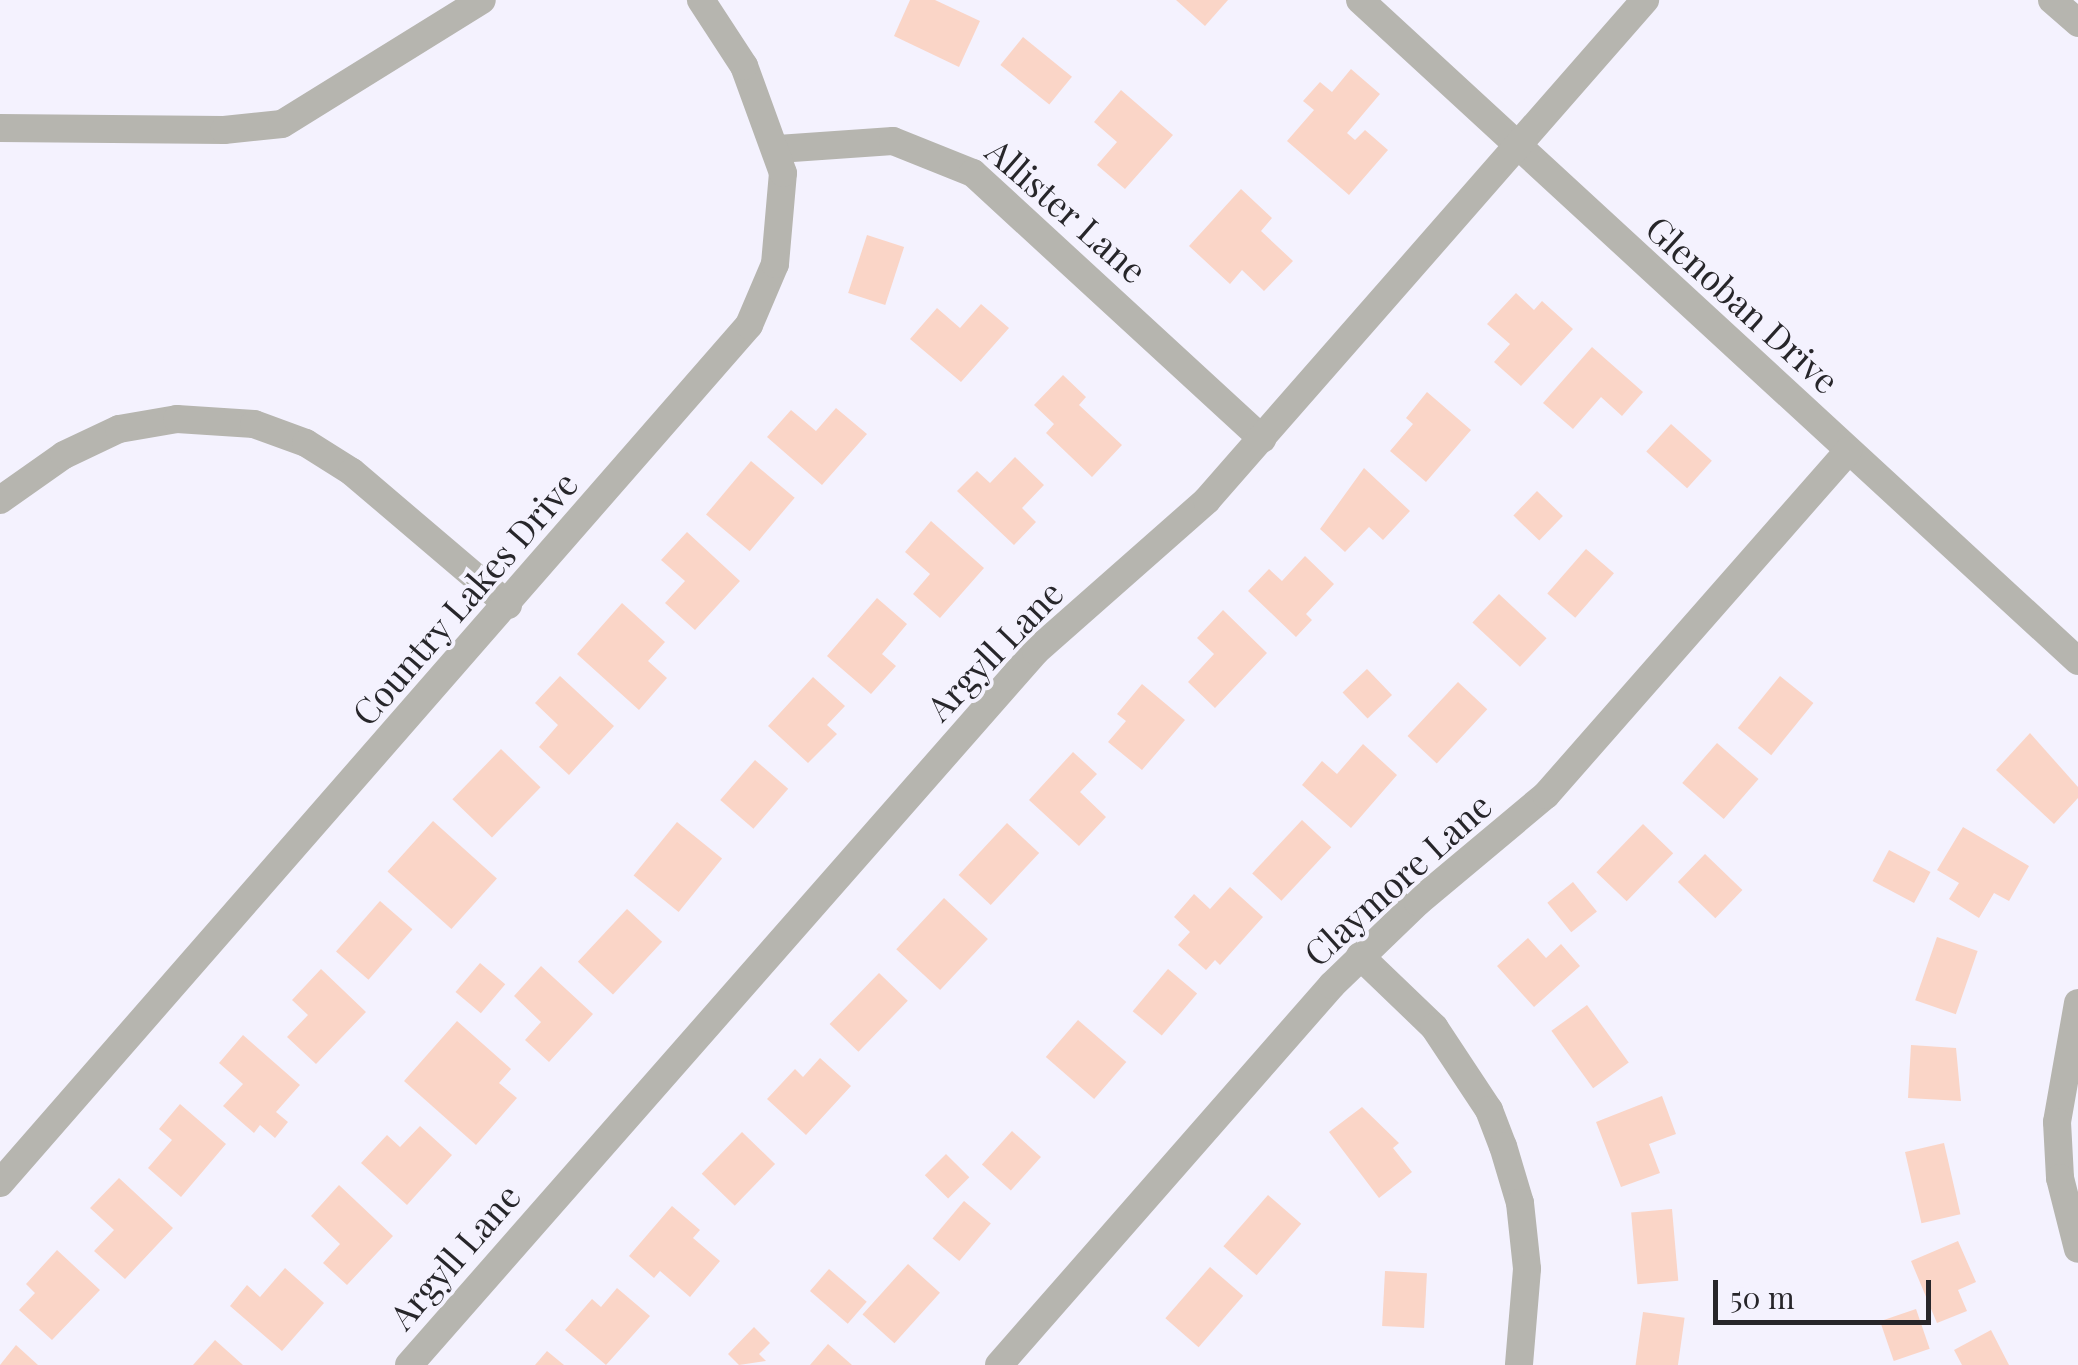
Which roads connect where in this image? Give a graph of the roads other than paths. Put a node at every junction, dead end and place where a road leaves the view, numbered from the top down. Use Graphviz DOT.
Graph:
graph roads {
  1 [pos="482,0"];
  2 [pos="701,0"];
  3 [pos="1360,0"];
  4 [pos="1646,0"];
  5 [pos="2052,0"];
  6 [pos="2078,23"];
  7 [pos="0,128"];
  8 [pos="1516,148"];
  9 [pos="778,149"];
  10 [pos="1262,439"];
  11 [pos="1848,451"];
  12 [pos="0,500"];
  13 [pos="508,606"];
  14 [pos="2078,661"];
  15 [pos="1360,956"];
  16 [pos="2078,1003"];
  17 [pos="0,1183"];
  18 [pos="2078,1250"];
  19 [pos="409,1365"];
  20 [pos="999,1365"];
  21 [pos="1519,1365"];
  1 -- 7 [label="street"];
  2 -- 9 [label="street, Country Lakes Drive"];
  3 -- 8 [label="street, Glenoban Drive"];
  4 -- 8 [label="street, Argyll Lane"];
  5 -- 6 [label="street"];
  8 -- 10 [label="street, Argyll Lane"];
  8 -- 11 [label="street, Glenoban Drive"];
  9 -- 10 [label="street, Allister Lane"];
  9 -- 13 [label="street, Country Lakes Drive"];
  10 -- 19 [label="street, Argyll Lane"];
  11 -- 14 [label="street, Glenoban Drive"];
  11 -- 15 [label="street, Claymore Lane"];
  12 -- 13 [label="street"];
  13 -- 17 [label="street, Country Lakes Drive"];
  15 -- 20 [label="street, Claymore Lane"];
  15 -- 21 [label="street"];
  16 -- 18 [label="street"];
}
